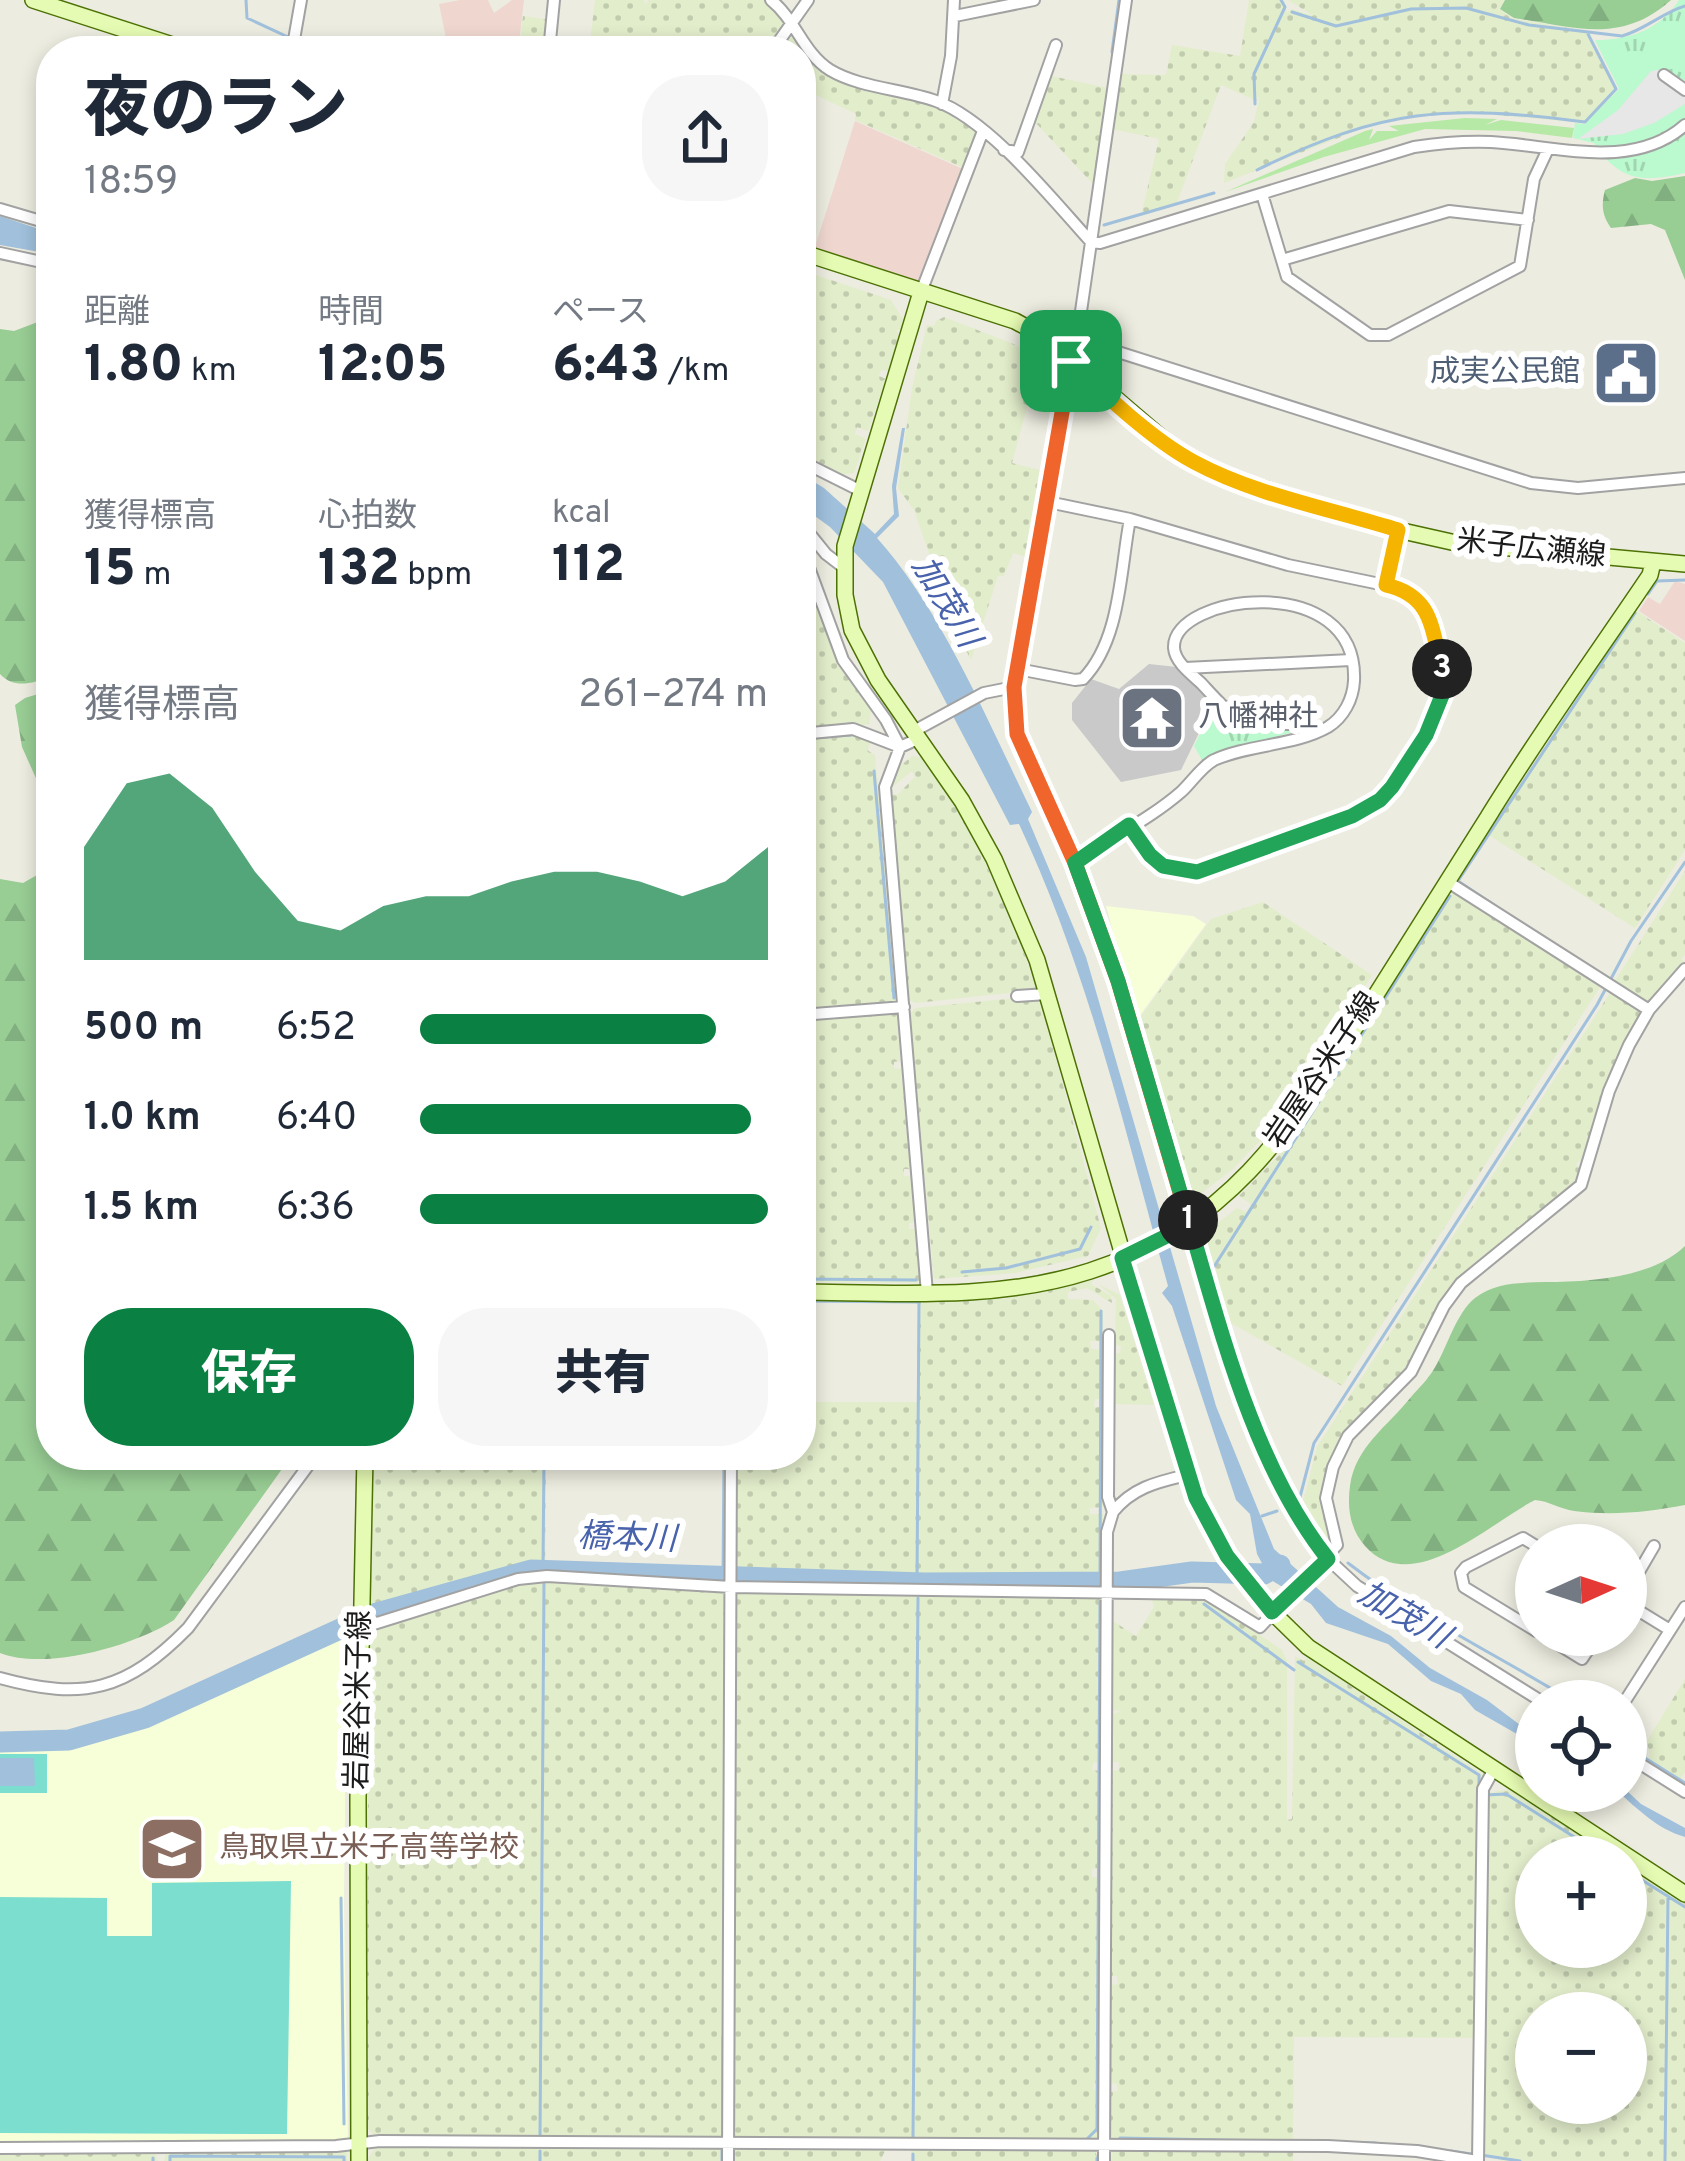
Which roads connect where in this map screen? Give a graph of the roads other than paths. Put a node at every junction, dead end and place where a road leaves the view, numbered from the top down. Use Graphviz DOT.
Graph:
graph roads {
  1 [pos="33,0"];
  2 [pos="301,0"];
  3 [pos="554,0"];
  4 [pos="771,0"];
  5 [pos="808,0"];
  6 [pos="954,0"];
  7 [pos="1034,0"];
  8 [pos="1126,0"];
  9 [pos="955,16"];
  10 [pos="791,22"];
  11 [pos="144,36"];
  12 [pos="295,36"];
  13 [pos="550,36"];
  14 [pos="782,36"];
  15 [pos="800,36"];
  16 [pos="1056,45"];
  17 [pos="816,58"];
  18 [pos="1664,75"];
  19 [pos="1685,90"];
  20 [pos="943,104"];
  21 [pos="1685,125"];
  22 [pos="983,131"];
  23 [pos="1004,149"];
  24 [pos="1548,149"];
  25 [pos="1262,194"];
  26 [pos="0,209"];
  27 [pos="36,220"];
  28 [pos="1528,220"];
  29 [pos="1091,242"];
  30 [pos="0,253"];
  31 [pos="816,257"];
  32 [pos="1282,260"];
  33 [pos="36,261"];
  34 [pos="921,292"];
  35 [pos="1076,339"];
  36 [pos="1071,361"];
  37 [pos="816,469"];
  38 [pos="1685,478"];
  39 [pos="858,496"];
  40 [pos="1048,502"];
  41 [pos="1130,519"];
  42 [pos="1398,530"];
  43 [pos="816,542"];
  44 [pos="1653,562"];
  45 [pos="1685,564"];
  46 [pos="843,567"];
  47 [pos="1386,585"];
  48 [pos="816,587"];
  49 [pos="1351,660"];
  50 [pos="1185,668"];
  51 [pos="1018,669"];
  52 [pos="1014,687"];
  53 [pos="921,731"];
  54 [pos="816,733"];
  55 [pos="1308,734"];
  56 [pos="900,747"];
  57 [pos="1129,825"];
  58 [pos="1075,863"];
  59 [pos="1448,882"];
  60 [pos="1685,969"];
  61 [pos="1047,994"];
  62 [pos="1017,996"];
  63 [pos="904,1006"];
  64 [pos="1649,1010"];
  65 [pos="816,1014"];
  66 [pos="1185,1226"];
  67 [pos="1130,1255"];
  68 [pos="816,1292"];
  69 [pos="927,1293"];
  70 [pos="1109,1335"];
  71 [pos="305,1470"];
  72 [pos="364,1470"];
  73 [pos="731,1470"];
  74 [pos="1187,1475"];
  75 [pos="1113,1512"];
  76 [pos="1515,1540"];
  77 [pos="1654,1546"];
  78 [pos="1328,1559"];
  79 [pos="1647,1559"];
  80 [pos="731,1580"];
  81 [pos="1108,1585"];
  82 [pos="1685,1607"];
  83 [pos="1272,1612"];
  84 [pos="1647,1613"];
  85 [pos="1515,1617"];
  86 [pos="361,1621"];
  87 [pos="1670,1630"];
  88 [pos="0,1678"];
  89 [pos="1638,1680"];
  90 [pos="1515,1685"];
  91 [pos="1647,1768"];
  92 [pos="1493,1771"];
  93 [pos="1685,1792"];
  94 [pos="1685,1894"];
  95 [pos="728,2145"];
  96 [pos="1104,2146"];
  97 [pos="1328,2146"];
  98 [pos="0,2148"];
  99 [pos="359,2152"];
  100 [pos="161,2154"];
  101 [pos="728,2161"];
  102 [pos="1104,2161"];
  103 [pos="1328,2161"];
  104 [pos="1478,2161"];
  1 -- 11 [label="main road"];
  2 -- 12 [label="street"];
  3 -- 13 [label="street"];
  4 -- 10 [label="street"];
  5 -- 10 [label="street"];
  6 -- 9 [label="street"];
  7 -- 9 [label="street"];
  8 -- 29 [label="street"];
  9 -- 20 [label="street"];
  10 -- 14 [label="street"];
  10 -- 15 [label="street"];
  16 -- 23 [label="street"];
  17 -- 20 [label="street"];
  18 -- 19 [label="street"];
  20 -- 22 [label="street"];
  21 -- 24 [label="street"];
  22 -- 23 [label="street"];
  22 -- 34 [label="street"];
  23 -- 29 [label="street"];
  24 -- 25 [label="street"];
  24 -- 28 [label="street"];
  25 -- 29 [label="street"];
  25 -- 32 [label="street"];
  26 -- 27 [label="street"];
  28 -- 32 [label="street"];
  28 -- 32 [label="street"];
  29 -- 35 [label="street"];
  30 -- 33 [label="street"];
  31 -- 34 [label="main road, 米子広瀬線"];
  34 -- 36 [label="main road, 米子広瀬線"];
  34 -- 39 [label="main road"];
  35 -- 36 [label="street"];
  35 -- 38 [label="street"];
  36 -- 40 [label="street"];
  36 -- 42 [label="main road, 米子広瀬線"];
  37 -- 39 [label="street"];
  39 -- 46 [label="main road"];
  40 -- 41 [label="street"];
  40 -- 51 [label="street"];
  41 -- 47 [label="street"];
  41 -- 51 [label="street"];
  42 -- 44 [label="main road, 米子広瀬線"];
  42 -- 47 [label="street"];
  43 -- 46 [label="street"];
  44 -- 45 [label="main road, 米子広瀬線"];
  44 -- 59 [label="main road, 岩屋谷米子線"];
  46 -- 53 [label="main road"];
  47 -- 57 [label="street"];
  48 -- 56 [label="street"];
  49 -- 50 [label="street"];
  49 -- 50 [label="street"];
  49 -- 55 [label="street"];
  50 -- 55 [label="street"];
  51 -- 52 [label="street"];
  52 -- 53 [label="street"];
  52 -- 58 [label="street"];
  53 -- 56 [label="street"];
  53 -- 61 [label="main road"];
  54 -- 56 [label="street"];
  55 -- 57 [label="street"];
  56 -- 63 [label="street"];
  57 -- 58 [label="street"];
  58 -- 66 [label="street"];
  59 -- 64 [label="street"];
  59 -- 66 [label="main road, 岩屋谷米子線"];
  60 -- 64 [label="street"];
  61 -- 62 [label="street"];
  61 -- 67 [label="main road"];
  63 -- 65 [label="street"];
  63 -- 69 [label="street"];
  64 -- 78 [label="street"];
  66 -- 67 [label="main road, 岩屋谷米子線"];
  66 -- 78 [label="street"];
  67 -- 69 [label="main road, 岩屋谷米子線"];
  67 -- 74 [label="main road"];
  68 -- 69 [label="main road, 岩屋谷米子線"];
  70 -- 75 [label="street"];
  71 -- 88 [label="street"];
  72 -- 86 [label="main road, 岩屋谷米子線"];
  73 -- 80 [label="street"];
  74 -- 75 [label="street"];
  74 -- 83 [label="main road"];
  75 -- 81 [label="street"];
  76 -- 85 [label="street"];
  77 -- 79 [label="street"];
  78 -- 83 [label="street"];
  78 -- 90 [label="street"];
  80 -- 81 [label="street"];
  80 -- 86 [label="street"];
  80 -- 95 [label="street"];
  81 -- 83 [label="street"];
  81 -- 96 [label="street"];
  82 -- 87 [label="street"];
  83 -- 92 [label="main road"];
  84 -- 87 [label="street"];
  86 -- 99 [label="main road, 岩屋谷米子線"];
  87 -- 89 [label="street"];
  91 -- 93 [label="street"];
  92 -- 94 [label="main road"];
  92 -- 104 [label="street"];
  95 -- 96 [label="street"];
  95 -- 99 [label="street"];
  95 -- 101 [label="street"];
  96 -- 97 [label="street"];
  96 -- 102 [label="street"];
  97 -- 103 [label="street"];
  97 -- 104 [label="street"];
  98 -- 100 [label="street"];
  99 -- 100 [label="street"];
}
